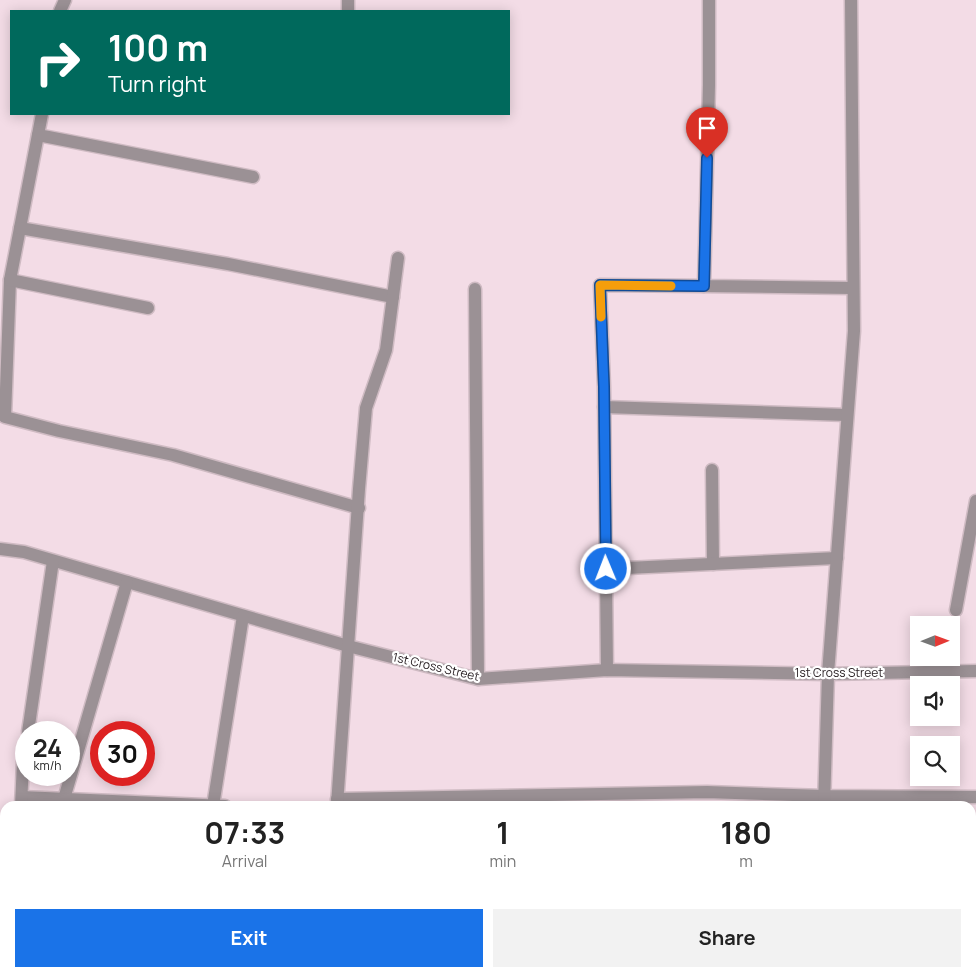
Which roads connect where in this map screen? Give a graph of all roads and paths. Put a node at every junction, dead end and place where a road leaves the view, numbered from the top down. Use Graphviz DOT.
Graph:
graph roads {
  1 [pos="708,0"];
  2 [pos="851,0"];
  3 [pos="42,115"];
  4 [pos="38,135"];
  5 [pos="253,177"];
  6 [pos="20,228"];
  7 [pos="398,258"];
  8 [pos="10,280"];
  9 [pos="704,286"];
  10 [pos="852,288"];
  11 [pos="475,289"];
  12 [pos="393,297"];
  13 [pos="148,308"];
  14 [pos="604,407"];
  15 [pos="848,415"];
  16 [pos="712,470"];
  17 [pos="976,501"];
  18 [pos="359,508"];
  19 [pos="0,549"];
  20 [pos="837,558"];
  21 [pos="54,561"];
  22 [pos="713,564"];
  23 [pos="606,569"];
  24 [pos="127,582"];
  25 [pos="956,610"];
  26 [pos="243,616"];
  27 [pos="348,646"];
  28 [pos="608,670"];
  29 [pos="976,671"];
  30 [pos="828,674"];
  31 [pos="478,679"];
  32 [pos="30,721"];
  33 [pos="22,786"];
  34 [pos="976,797"];
  35 [pos="64,799"];
  36 [pos="21,801"];
  37 [pos="35,801"];
  38 [pos="107,801"];
  39 [pos="215,801"];
  40 [pos="337,801"];
  41 [pos="404,801"];
  42 [pos="824,801"];
  1 -- 9 [label="street"];
  2 -- 10 [label="street"];
  3 -- 4 [label="street"];
  4 -- 5 [label="street"];
  4 -- 6 [label="street"];
  6 -- 8 [label="street"];
  6 -- 12 [label="street"];
  7 -- 12 [label="street"];
  8 -- 13 [label="street"];
  8 -- 18 [label="street"];
  9 -- 10 [label="street"];
  9 -- 14 [label="street"];
  10 -- 15 [label="street"];
  11 -- 31 [label="street"];
  12 -- 18 [label="street"];
  14 -- 15 [label="street"];
  14 -- 23 [label="street"];
  15 -- 20 [label="street"];
  16 -- 22 [label="street"];
  17 -- 25 [label="street"];
  18 -- 27 [label="street"];
  19 -- 21 [label="street, 1st Cross Street"];
  20 -- 22 [label="street"];
  20 -- 30 [label="street"];
  21 -- 24 [label="street, 1st Cross Street"];
  21 -- 32 [label="street"];
  22 -- 23 [label="street"];
  23 -- 28 [label="street"];
  24 -- 26 [label="street, 1st Cross Street"];
  24 -- 35 [label="street"];
  26 -- 27 [label="street, 1st Cross Street"];
  26 -- 39 [label="street"];
  27 -- 31 [label="street, 1st Cross Street"];
  27 -- 40 [label="street"];
  28 -- 30 [label="street, 1st Cross Street"];
  28 -- 31 [label="street, 1st Cross Street"];
  29 -- 30 [label="street, 1st Cross Street"];
  30 -- 42 [label="street"];
  33 -- 36 [label="street"];
  34 -- 42 [label="street"];
  35 -- 37 [label="street"];
  35 -- 38 [label="street"];
  41 -- 42 [label="street"];
}
